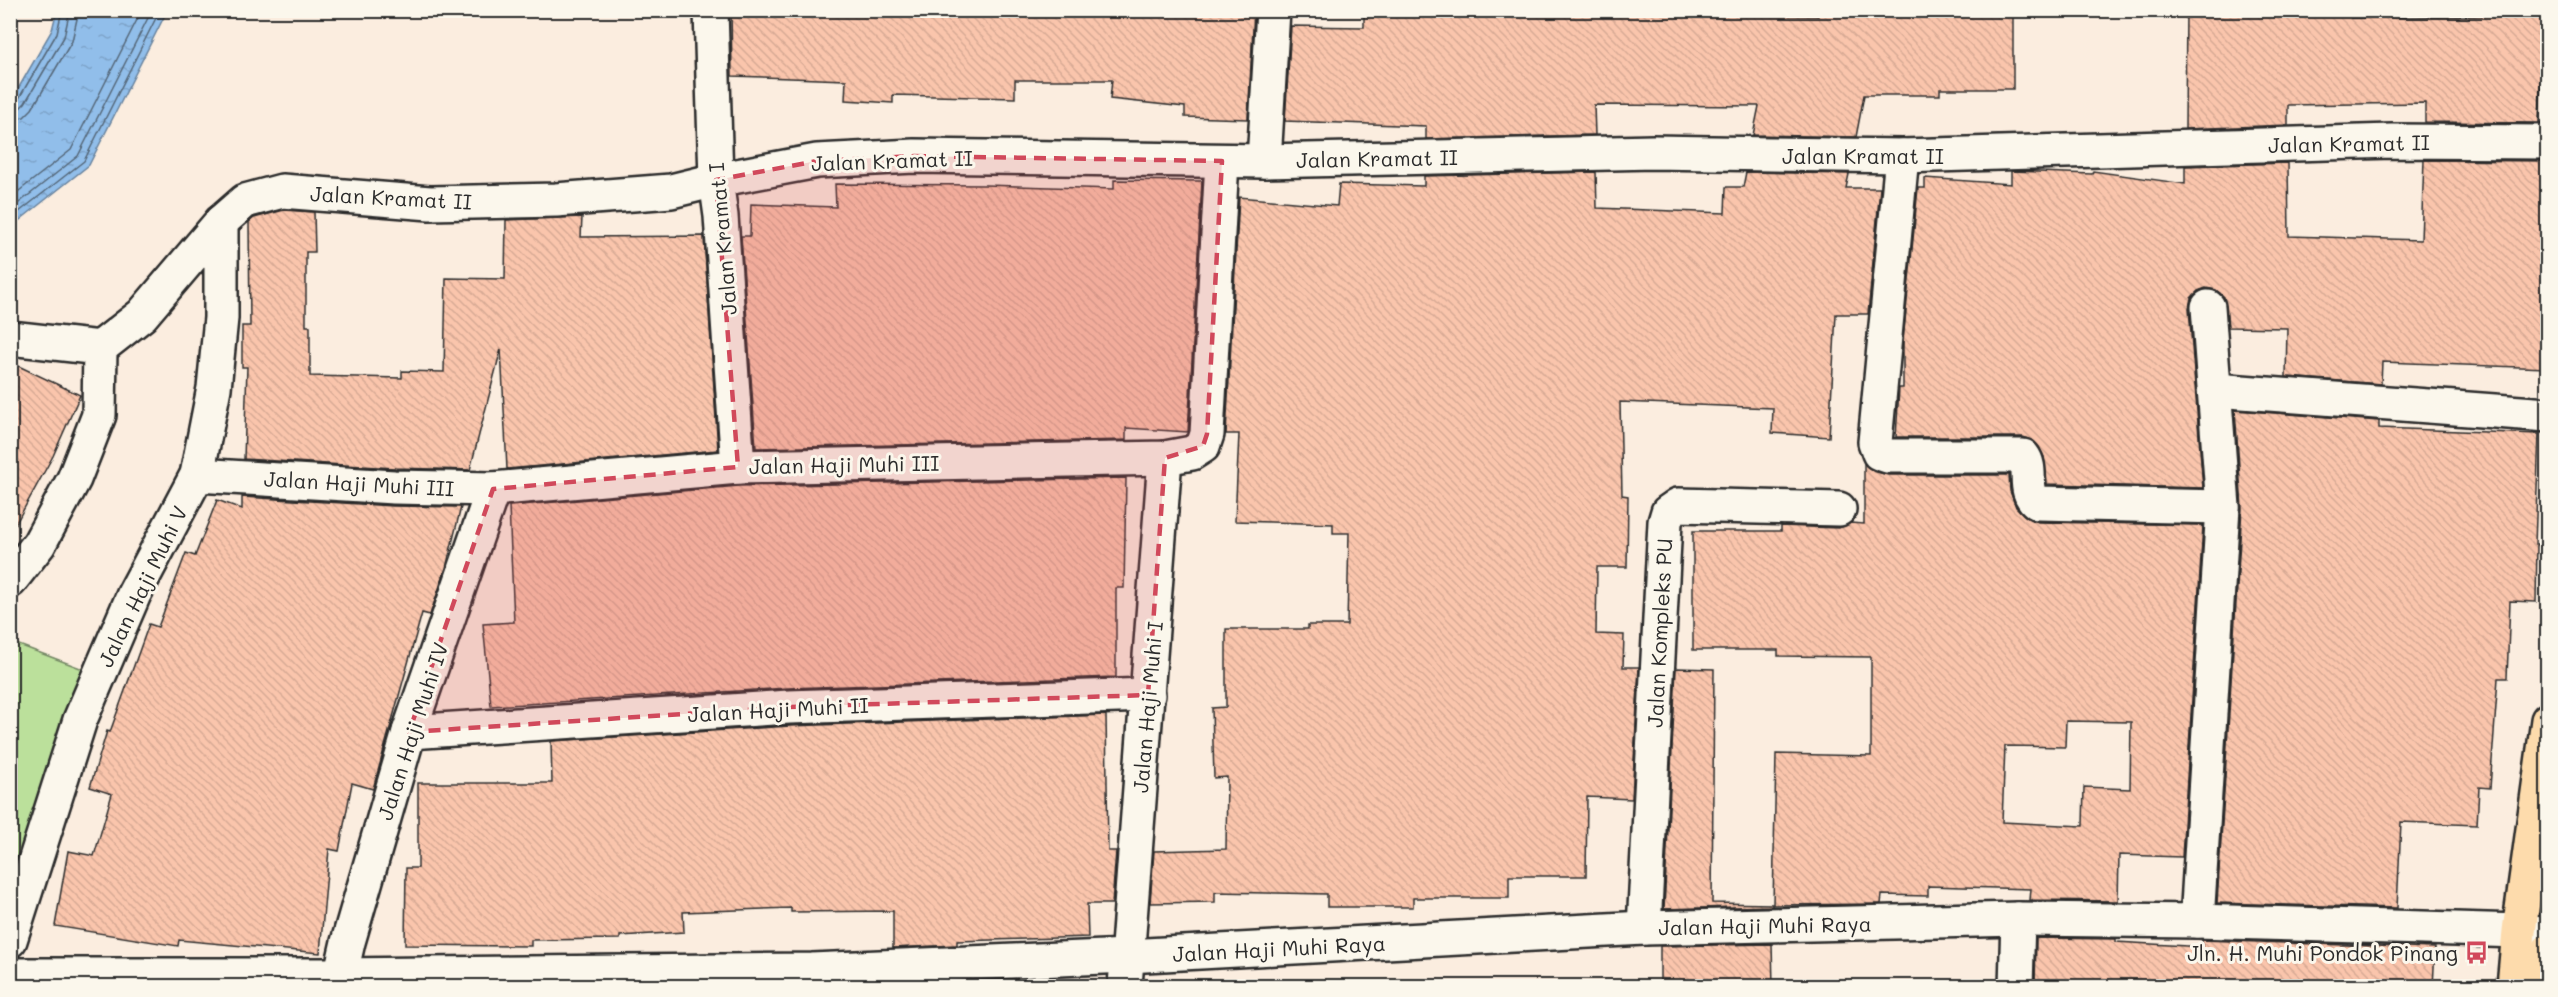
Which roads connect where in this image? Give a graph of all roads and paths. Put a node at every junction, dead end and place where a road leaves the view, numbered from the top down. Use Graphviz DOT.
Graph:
graph roads {
  1 [pos="711,10"];
  2 [pos="1273,10"];
  3 [pos="2547,142"];
  4 [pos="1902,156"];
  5 [pos="1222,161"];
  6 [pos="1264,161"];
  7 [pos="716,180"];
  8 [pos="221,222"];
  9 [pos="2208,307"];
  10 [pos="10,338"];
  11 [pos="100,348"];
  12 [pos="2215,390"];
  13 [pos="2547,415"];
  14 [pos="1165,458"];
  15 [pos="738,467"];
  16 [pos="197,474"];
  17 [pos="493,489"];
  18 [pos="2223,507"];
  19 [pos="1839,509"];
  20 [pos="10,581"];
  21 [pos="1148,695"];
  22 [pos="2547,720"];
  23 [pos="409,732"];
  24 [pos="2018,919"];
  25 [pos="2197,921"];
  26 [pos="1644,928"];
  27 [pos="2533,933"];
  28 [pos="10,940"];
  29 [pos="2547,951"];
  30 [pos="1126,971"];
  31 [pos="812,978"];
  32 [pos="24,979"];
  33 [pos="339,981"];
  34 [pos="2016,987"];
  35 [pos="2514,987"];
  36 [pos="2544,987"];
  1 -- 7 [label="street, Jalan Kramat I"];
  2 -- 6 [label="street"];
  3 -- 4 [label="street, Jalan Kramat II"];
  4 -- 6 [label="street, Jalan Kramat II"];
  4 -- 18 [label="street"];
  5 -- 6 [label="street, Jalan Kramat II"];
  5 -- 7 [label="street, Jalan Kramat II"];
  5 -- 14 [label="street, Jalan Haji Muhi III"];
  7 -- 8 [label="street, Jalan Kramat II"];
  7 -- 15 [label="street, Jalan Kramat I"];
  8 -- 11 [label="street, Jalan Kramat II"];
  8 -- 16 [label="street, Jalan Haji Muhi V"];
  9 -- 12 [label="street"];
  10 -- 11 [label="street"];
  11 -- 20 [label="street"];
  12 -- 13 [label="street"];
  12 -- 18 [label="street"];
  14 -- 15 [label="street, Jalan Haji Muhi III"];
  14 -- 21 [label="street, Jalan Haji Muhi I"];
  15 -- 17 [label="street, Jalan Haji Muhi III"];
  16 -- 17 [label="street, Jalan Haji Muhi III"];
  16 -- 28 [label="street, Jalan Haji Muhi V"];
  17 -- 23 [label="street, Jalan Haji Muhi IV"];
  18 -- 25 [label="street"];
  19 -- 26 [label="street, Jalan Kompleks PU"];
  21 -- 23 [label="street, Jalan Haji Muhi II"];
  21 -- 30 [label="street, Jalan Haji Muhi I"];
  22 -- 27 [label="main road"];
  23 -- 33 [label="street, Jalan Haji Muhi IV"];
  24 -- 25 [label="street, Jalan Haji Muhi Raya"];
  24 -- 26 [label="street, Jalan Haji Muhi Raya"];
  24 -- 34 [label="street"];
  25 -- 27 [label="street, Jalan Haji Muhi Raya"];
  26 -- 30 [label="street, Jalan Haji Muhi Raya"];
  27 -- 35 [label="main road"];
  29 -- 36 [label="main road"];
  30 -- 31 [label="street, Jalan Haji Muhi Raya"];
  31 -- 33 [label="street, Jalan Haji Muhi Raya"];
  32 -- 33 [label="street, Jalan Haji Muhi Raya"];
}
